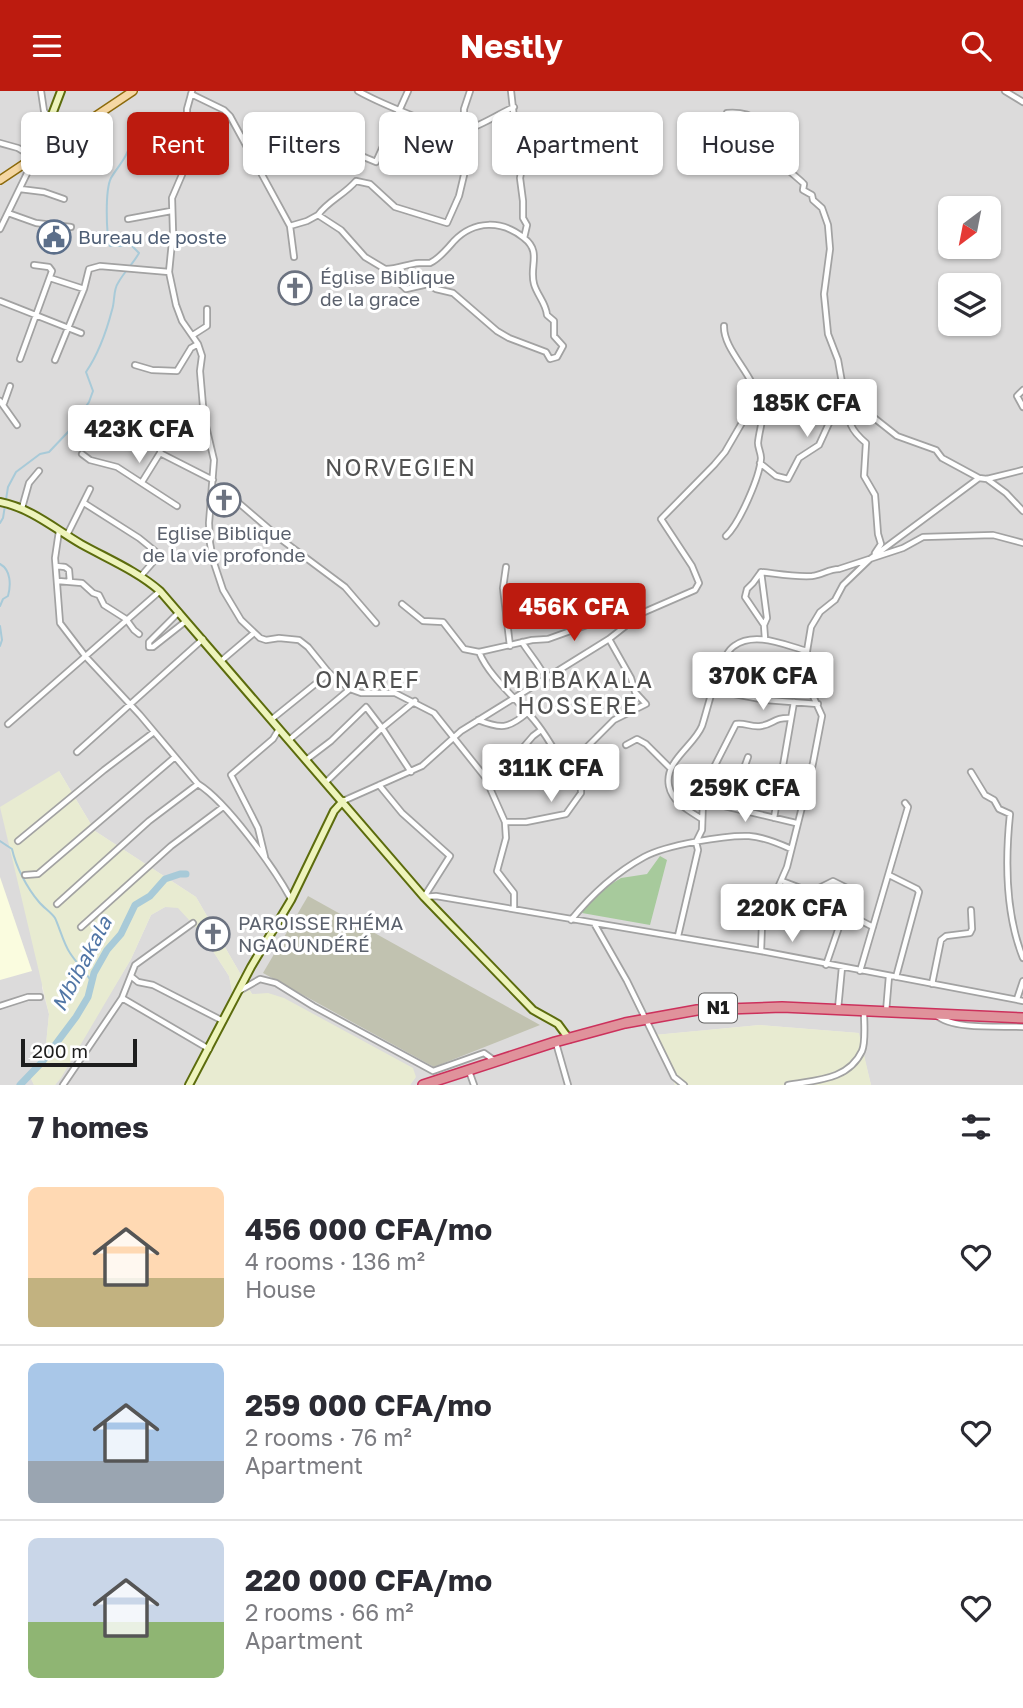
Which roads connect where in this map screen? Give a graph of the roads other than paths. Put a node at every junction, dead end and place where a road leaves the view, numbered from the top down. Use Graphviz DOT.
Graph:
graph roads {
  1 [pos="41,91"];
  2 [pos="61,91"];
  3 [pos="358,91"];
  4 [pos="408,91"];
  5 [pos="470,91"];
  6 [pos="511,91"];
  7 [pos="1005,91"];
  8 [pos="128,92"];
  9 [pos="192,93"];
  10 [pos="1023,102"];
  11 [pos="514,107"];
  12 [pos="399,110"];
  13 [pos="45,112"];
  14 [pos="53,112"];
  15 [pos="100,112"];
  16 [pos="404,112"];
  17 [pos="464,112"];
  18 [pos="478,126"];
  19 [pos="242,137"];
  20 [pos="0,143"];
  21 [pos="21,149"];
  22 [pos="21,165"];
  23 [pos="26,175"];
  24 [pos="464,175"];
  25 [pos="794,175"];
  26 [pos="0,180"];
  27 [pos="20,189"];
  28 [pos="64,199"];
  29 [pos="171,211"];
  30 [pos="8,213"];
  31 [pos="318,215"];
  32 [pos="128,219"];
  33 [pos="290,226"];
  34 [pos="71,227"];
  35 [pos="0,229"];
  36 [pos="524,237"];
  37 [pos="295,257"];
  38 [pos="34,265"];
  39 [pos="386,269"];
  40 [pos="169,272"];
  41 [pos="50,278"];
  42 [pos="84,289"];
  43 [pos="0,301"];
  44 [pos="207,309"];
  45 [pos="36,316"];
  46 [pos="724,326"];
  47 [pos="66,327"];
  48 [pos="82,333"];
  49 [pos="193,335"];
  50 [pos="198,344"];
  51 [pos="20,359"];
  52 [pos="55,360"];
  53 [pos="135,365"];
  54 [pos="10,386"];
  55 [pos="1023,390"];
  56 [pos="844,394"];
  57 [pos="2,402"];
  58 [pos="757,403"];
  59 [pos="843,403"];
  60 [pos="1023,407"];
  61 [pos="159,413"];
  62 [pos="17,425"];
  63 [pos="160,453"];
  64 [pos="82,454"];
  65 [pos="760,463"];
  66 [pos="1023,470"];
  67 [pos="39,471"];
  68 [pos="979,478"];
  69 [pos="988,479"];
  70 [pos="213,480"];
  71 [pos="142,482"];
  72 [pos="90,489"];
  73 [pos="213,492"];
  74 [pos="4,503"];
  75 [pos="83,503"];
  76 [pos="177,506"];
  77 [pos="22,508"];
  78 [pos="1023,511"];
  79 [pos="59,531"];
  80 [pos="67,536"];
  81 [pos="726,537"];
  82 [pos="1023,543"];
  83 [pos="870,559"];
  84 [pos="56,566"];
  85 [pos="506,567"];
  86 [pos="761,572"];
  87 [pos="141,576"];
  88 [pos="58,581"];
  89 [pos="70,582"];
  90 [pos="159,593"];
  91 [pos="402,604"];
  92 [pos="179,612"];
  93 [pos="639,615"];
  94 [pos="128,621"];
  95 [pos="186,621"];
  96 [pos="171,622"];
  97 [pos="376,623"];
  98 [pos="764,625"];
  99 [pos="176,628"];
  100 [pos="254,633"];
  101 [pos="139,634"];
  102 [pos="203,639"];
  103 [pos="608,639"];
  104 [pos="765,639"];
  105 [pos="522,642"];
  106 [pos="510,646"];
  107 [pos="807,651"];
  108 [pos="479,652"];
  109 [pos="86,657"];
  110 [pos="221,661"];
  111 [pos="329,673"];
  112 [pos="546,679"];
  113 [pos="350,689"];
  114 [pos="713,690"];
  115 [pos="514,700"];
  116 [pos="415,701"];
  117 [pos="794,702"];
  118 [pos="130,704"];
  119 [pos="818,704"];
  120 [pos="527,713"];
  121 [pos="791,718"];
  122 [pos="272,719"];
  123 [pos="476,721"];
  124 [pos="8,724"];
  125 [pos="279,728"];
  126 [pos="382,728"];
  127 [pos="541,730"];
  128 [pos="154,732"];
  129 [pos="454,737"];
  130 [pos="289,740"];
  131 [pos="626,745"];
  132 [pos="77,752"];
  133 [pos="175,757"];
  134 [pos="748,757"];
  135 [pos="306,759"];
  136 [pos="565,769"];
  137 [pos="671,769"];
  138 [pos="411,772"];
  139 [pos="971,772"];
  140 [pos="485,777"];
  141 [pos="742,777"];
  142 [pos="326,782"];
  143 [pos="198,784"];
  144 [pos="379,785"];
  145 [pos="780,787"];
  146 [pos="343,801"];
  147 [pos="703,801"];
  148 [pos="905,803"];
  149 [pos="223,807"];
  150 [pos="730,807"];
  151 [pos="774,818"];
  152 [pos="702,819"];
  153 [pos="505,822"];
  154 [pos="513,823"];
  155 [pos="796,823"];
  156 [pos="506,831"];
  157 [pos="18,841"];
  158 [pos="696,842"];
  159 [pos="790,849"];
  160 [pos="265,859"];
  161 [pos="25,875"];
  162 [pos="889,875"];
  163 [pos="782,881"];
  164 [pos="424,897"];
  165 [pos="291,900"];
  166 [pos="57,904"];
  167 [pos="514,909"];
  168 [pos="971,910"];
  169 [pos="844,912"];
  170 [pos="571,921"];
  171 [pos="193,923"];
  172 [pos="595,924"];
  173 [pos="873,926"];
  174 [pos="81,927"];
  175 [pos="678,936"];
  176 [pos="761,951"];
  177 [pos="1023,958"];
  178 [pos="826,965"];
  179 [pos="842,967"];
  180 [pos="860,971"];
  181 [pos="889,976"];
  182 [pos="131,977"];
  183 [pos="896,977"];
  184 [pos="1023,981"];
  185 [pos="932,983"];
  186 [pos="238,991"];
  187 [pos="40,997"];
  188 [pos="121,997"];
  189 [pos="1020,1000"];
  190 [pos="0,1006"];
  191 [pos="838,1010"];
  192 [pos="864,1011"];
  193 [pos="886,1012"];
  194 [pos="935,1014"];
  195 [pos="645,1018"];
  196 [pos="1023,1019"];
  197 [pos="223,1021"];
  198 [pos="1023,1027"];
  199 [pos="569,1039"];
  200 [pos="555,1042"];
  201 [pos="208,1049"];
  202 [pos="496,1062"];
  203 [pos="469,1070"];
  204 [pos="440,1082"];
  205 [pos="63,1085"];
  206 [pos="189,1085"];
  207 [pos="424,1085"];
  208 [pos="474,1085"];
  209 [pos="568,1085"];
  210 [pos="684,1085"];
  211 [pos="788,1085"];
  1 -- 13 [label="street"];
  2 -- 14 [label="street"];
  3 -- 12 [label="street"];
  4 -- 12 [label="street"];
  5 -- 17 [label="street"];
  6 -- 11 [label="street"];
  7 -- 10 [label="street"];
  8 -- 15 [label="main road"];
  9 -- 19 [label="street"];
  9 -- 29 [label="street"];
  11 -- 18 [label="street"];
  11 -- 36 [label="street"];
  12 -- 16 [label="street"];
  12 -- 19 [label="street"];
  19 -- 33 [label="street"];
  20 -- 21 [label="street"];
  22 -- 26 [label="main road"];
  23 -- 27 [label="street"];
  24 -- 31 [label="street"];
  25 -- 56 [label="street"];
  27 -- 28 [label="street"];
  27 -- 30 [label="street"];
  29 -- 32 [label="street"];
  29 -- 40 [label="street"];
  30 -- 34 [label="street"];
  30 -- 35 [label="street"];
  31 -- 33 [label="street"];
  31 -- 39 [label="street"];
  33 -- 37 [label="street"];
  36 -- 39 [label="street"];
  36 -- 39 [label="street"];
  38 -- 41 [label="street"];
  40 -- 42 [label="street"];
  40 -- 49 [label="street"];
  41 -- 42 [label="street"];
  41 -- 45 [label="street"];
  42 -- 47 [label="street"];
  43 -- 45 [label="street"];
  44 -- 49 [label="street"];
  45 -- 47 [label="street"];
  45 -- 51 [label="street"];
  46 -- 58 [label="street"];
  47 -- 48 [label="street"];
  47 -- 52 [label="street"];
  49 -- 50 [label="street"];
  50 -- 53 [label="street"];
  50 -- 70 [label="street"];
  54 -- 57 [label="street"];
  55 -- 60 [label="street"];
  56 -- 59 [label="street"];
  56 -- 68 [label="street"];
  57 -- 62 [label="street"];
  58 -- 65 [label="street"];
  58 -- 93 [label="street"];
  59 -- 65 [label="street"];
  59 -- 83 [label="street"];
  61 -- 63 [label="street"];
  63 -- 70 [label="street"];
  63 -- 71 [label="street"];
  64 -- 71 [label="street"];
  65 -- 81 [label="street"];
  66 -- 69 [label="street"];
  67 -- 77 [label="street"];
  68 -- 69 [label="street"];
  68 -- 83 [label="street"];
  69 -- 78 [label="street"];
  70 -- 73 [label="street"];
  71 -- 76 [label="street"];
  72 -- 75 [label="street"];
  73 -- 97 [label="street"];
  73 -- 100 [label="street"];
  74 -- 77 [label="street"];
  75 -- 80 [label="street"];
  75 -- 87 [label="street"];
  77 -- 79 [label="street"];
  79 -- 80 [label="street"];
  79 -- 84 [label="street"];
  80 -- 87 [label="street"];
  82 -- 83 [label="street"];
  83 -- 86 [label="street"];
  83 -- 107 [label="street"];
  84 -- 88 [label="street"];
  84 -- 89 [label="street"];
  85 -- 106 [label="street"];
  86 -- 98 [label="street"];
  86 -- 98 [label="street"];
  87 -- 90 [label="street"];
  88 -- 89 [label="street"];
  88 -- 109 [label="street"];
  89 -- 94 [label="street"];
  90 -- 92 [label="street"];
  90 -- 94 [label="street"];
  91 -- 108 [label="street"];
  92 -- 95 [label="street"];
  92 -- 96 [label="street"];
  93 -- 103 [label="street"];
  93 -- 105 [label="street"];
  94 -- 101 [label="street"];
  94 -- 109 [label="street"];
  95 -- 99 [label="street"];
  95 -- 102 [label="street"];
  96 -- 99 [label="street"];
  96 -- 99 [label="street"];
  98 -- 104 [label="street"];
  100 -- 110 [label="street"];
  100 -- 111 [label="street"];
  102 -- 110 [label="street"];
  102 -- 118 [label="street"];
  103 -- 112 [label="street"];
  103 -- 136 [label="street"];
  104 -- 107 [label="street"];
  104 -- 114 [label="street"];
  105 -- 106 [label="street"];
  105 -- 112 [label="street"];
  106 -- 108 [label="street"];
  107 -- 119 [label="street"];
  108 -- 115 [label="street"];
  109 -- 118 [label="street"];
  109 -- 124 [label="street"];
  110 -- 122 [label="street"];
  111 -- 113 [label="street"];
  111 -- 122 [label="street"];
  112 -- 115 [label="street"];
  113 -- 116 [label="street"];
  113 -- 130 [label="street"];
  114 -- 117 [label="street"];
  114 -- 137 [label="street"];
  115 -- 120 [label="street"];
  115 -- 123 [label="street"];
  116 -- 126 [label="street"];
  116 -- 129 [label="street"];
  117 -- 119 [label="street"];
  117 -- 121 [label="street"];
  118 -- 128 [label="street"];
  118 -- 132 [label="street"];
  119 -- 155 [label="street"];
  120 -- 123 [label="street"];
  120 -- 127 [label="street"];
  121 -- 145 [label="street"];
  121 -- 147 [label="street"];
  122 -- 125 [label="street"];
  123 -- 129 [label="street"];
  125 -- 130 [label="street"];
  125 -- 160 [label="street"];
  126 -- 135 [label="street"];
  126 -- 138 [label="street"];
  126 -- 142 [label="street"];
  127 -- 136 [label="street"];
  127 -- 140 [label="street"];
  128 -- 133 [label="street"];
  128 -- 157 [label="street"];
  129 -- 138 [label="street"];
  129 -- 140 [label="street"];
  130 -- 135 [label="street"];
  131 -- 137 [label="street"];
  133 -- 143 [label="street"];
  133 -- 161 [label="street"];
  134 -- 141 [label="street"];
  135 -- 142 [label="street"];
  136 -- 154 [label="street"];
  137 -- 152 [label="street"];
  138 -- 144 [label="street"];
  139 -- 177 [label="street"];
  140 -- 153 [label="street"];
  141 -- 145 [label="street"];
  141 -- 150 [label="street"];
  142 -- 146 [label="street"];
  143 -- 149 [label="street"];
  143 -- 166 [label="street"];
  144 -- 146 [label="street"];
  144 -- 164 [label="street"];
  145 -- 151 [label="street"];
  146 -- 164 [label="street"];
  146 -- 165 [label="street"];
  147 -- 150 [label="street"];
  147 -- 152 [label="street"];
  148 -- 162 [label="street"];
  149 -- 160 [label="street"];
  149 -- 174 [label="street"];
  150 -- 151 [label="street"];
  151 -- 155 [label="street"];
  152 -- 158 [label="street"];
  153 -- 154 [label="street"];
  153 -- 156 [label="street"];
  154 -- 156 [label="street"];
  155 -- 159 [label="street"];
  156 -- 167 [label="street"];
  158 -- 159 [label="street"];
  158 -- 170 [label="street"];
  158 -- 175 [label="street"];
  159 -- 163 [label="street"];
  160 -- 165 [label="street"];
  162 -- 173 [label="street"];
  162 -- 183 [label="street"];
  163 -- 169 [label="street"];
  163 -- 176 [label="street"];
  164 -- 167 [label="street"];
  164 -- 199 [label="street"];
  165 -- 186 [label="street"];
  167 -- 170 [label="street"];
  168 -- 185 [label="street"];
  169 -- 173 [label="street"];
  169 -- 178 [label="street"];
  170 -- 172 [label="street"];
  171 -- 182 [label="street"];
  172 -- 175 [label="street"];
  172 -- 195 [label="street"];
  173 -- 180 [label="street"];
  175 -- 176 [label="street"];
  176 -- 178 [label="street"];
  178 -- 179 [label="street"];
  179 -- 180 [label="street"];
  179 -- 191 [label="street"];
  180 -- 181 [label="street"];
  181 -- 183 [label="street"];
  181 -- 193 [label="street"];
  182 -- 188 [label="street"];
  182 -- 197 [label="street"];
  183 -- 185 [label="street"];
  184 -- 189 [label="street"];
  185 -- 189 [label="street"];
  186 -- 197 [label="street"];
  186 -- 202 [label="street"];
  187 -- 190 [label="street"];
  188 -- 201 [label="street"];
  188 -- 205 [label="street"];
  191 -- 192 [label="highway, N1"];
  191 -- 195 [label="highway, N1"];
  192 -- 193 [label="highway, N1"];
  192 -- 211 [label="street"];
  193 -- 194 [label="highway, N1"];
  194 -- 196 [label="highway, N1"];
  194 -- 198 [label="street"];
  195 -- 199 [label="highway, N1"];
  195 -- 210 [label="street"];
  197 -- 201 [label="street"];
  199 -- 200 [label="highway, N1"];
  200 -- 202 [label="highway, N1"];
  200 -- 209 [label="street"];
  201 -- 206 [label="street"];
  202 -- 203 [label="highway, N1"];
  203 -- 204 [label="highway, N1"];
  203 -- 208 [label="street"];
  204 -- 207 [label="highway, N1"];
}
